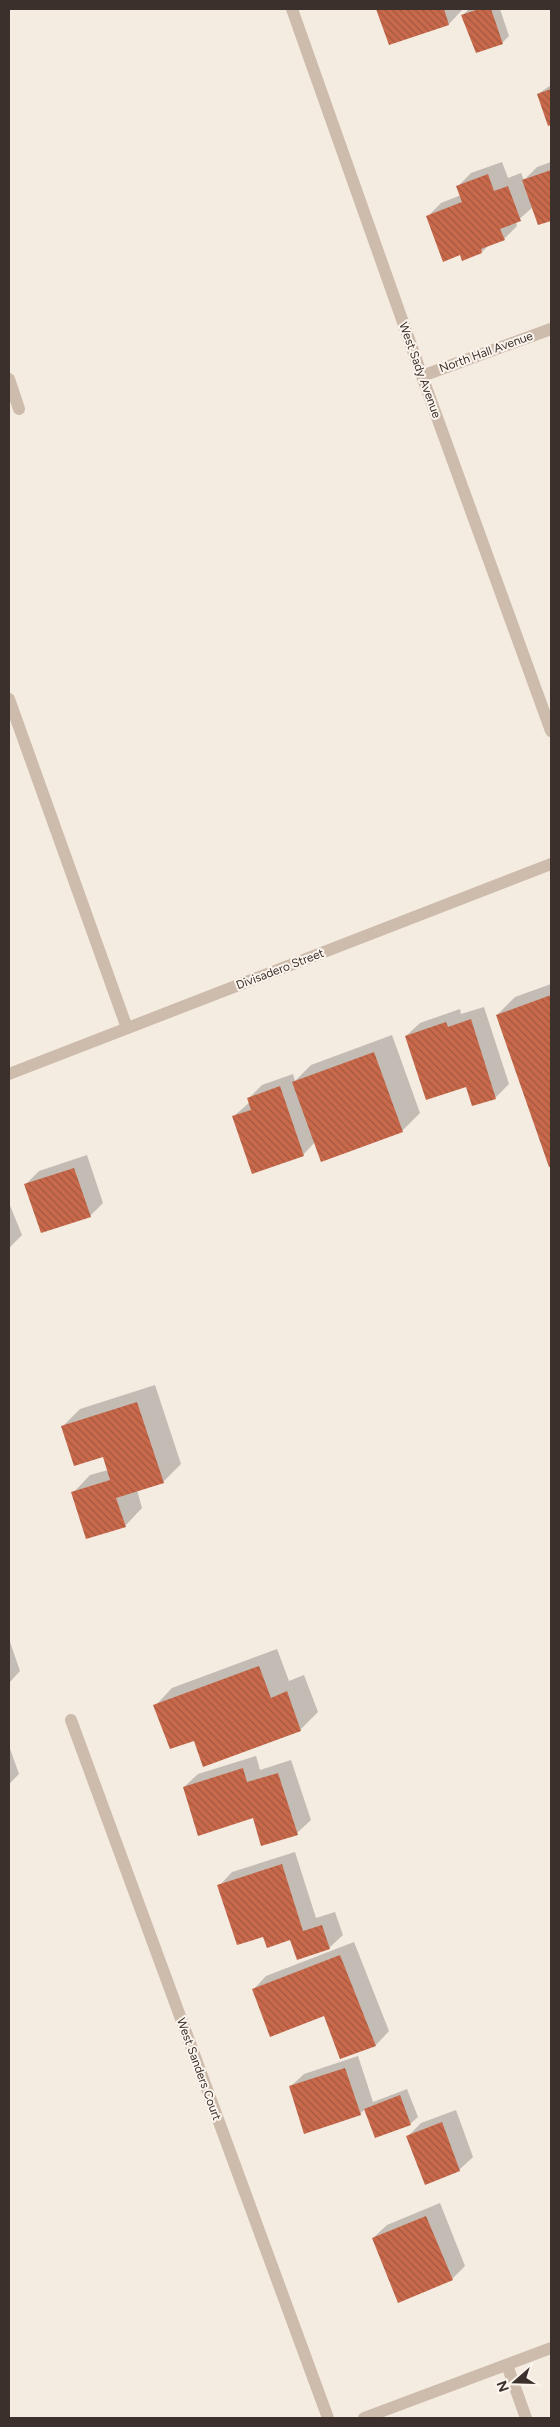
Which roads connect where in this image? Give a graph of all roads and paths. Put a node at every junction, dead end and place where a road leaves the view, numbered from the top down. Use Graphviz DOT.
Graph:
graph roads {
  1 [pos="292,9"];
  2 [pos="551,328"];
  3 [pos="422,376"];
  4 [pos="9,379"];
  5 [pos="19,409"];
  6 [pos="9,699"];
  7 [pos="551,731"];
  8 [pos="551,864"];
  9 [pos="127,1028"];
  10 [pos="9,1074"];
  11 [pos="71,1720"];
  12 [pos="551,2348"];
  13 [pos="507,2365"];
  14 [pos="328,2418"];
  15 [pos="364,2418"];
  16 [pos="526,2418"];
  1 -- 3 [label="street, West Sady Avenue"];
  2 -- 3 [label="street, North Hall Avenue"];
  3 -- 7 [label="street, West Sady Avenue"];
  4 -- 5 [label="street"];
  6 -- 9 [label="street"];
  8 -- 9 [label="street, Divisadero Street"];
  9 -- 10 [label="street, Divisadero Street"];
  11 -- 14 [label="street, West Sanders Court"];
  12 -- 13 [label="street"];
  13 -- 15 [label="street"];
  13 -- 16 [label="street"];
}
